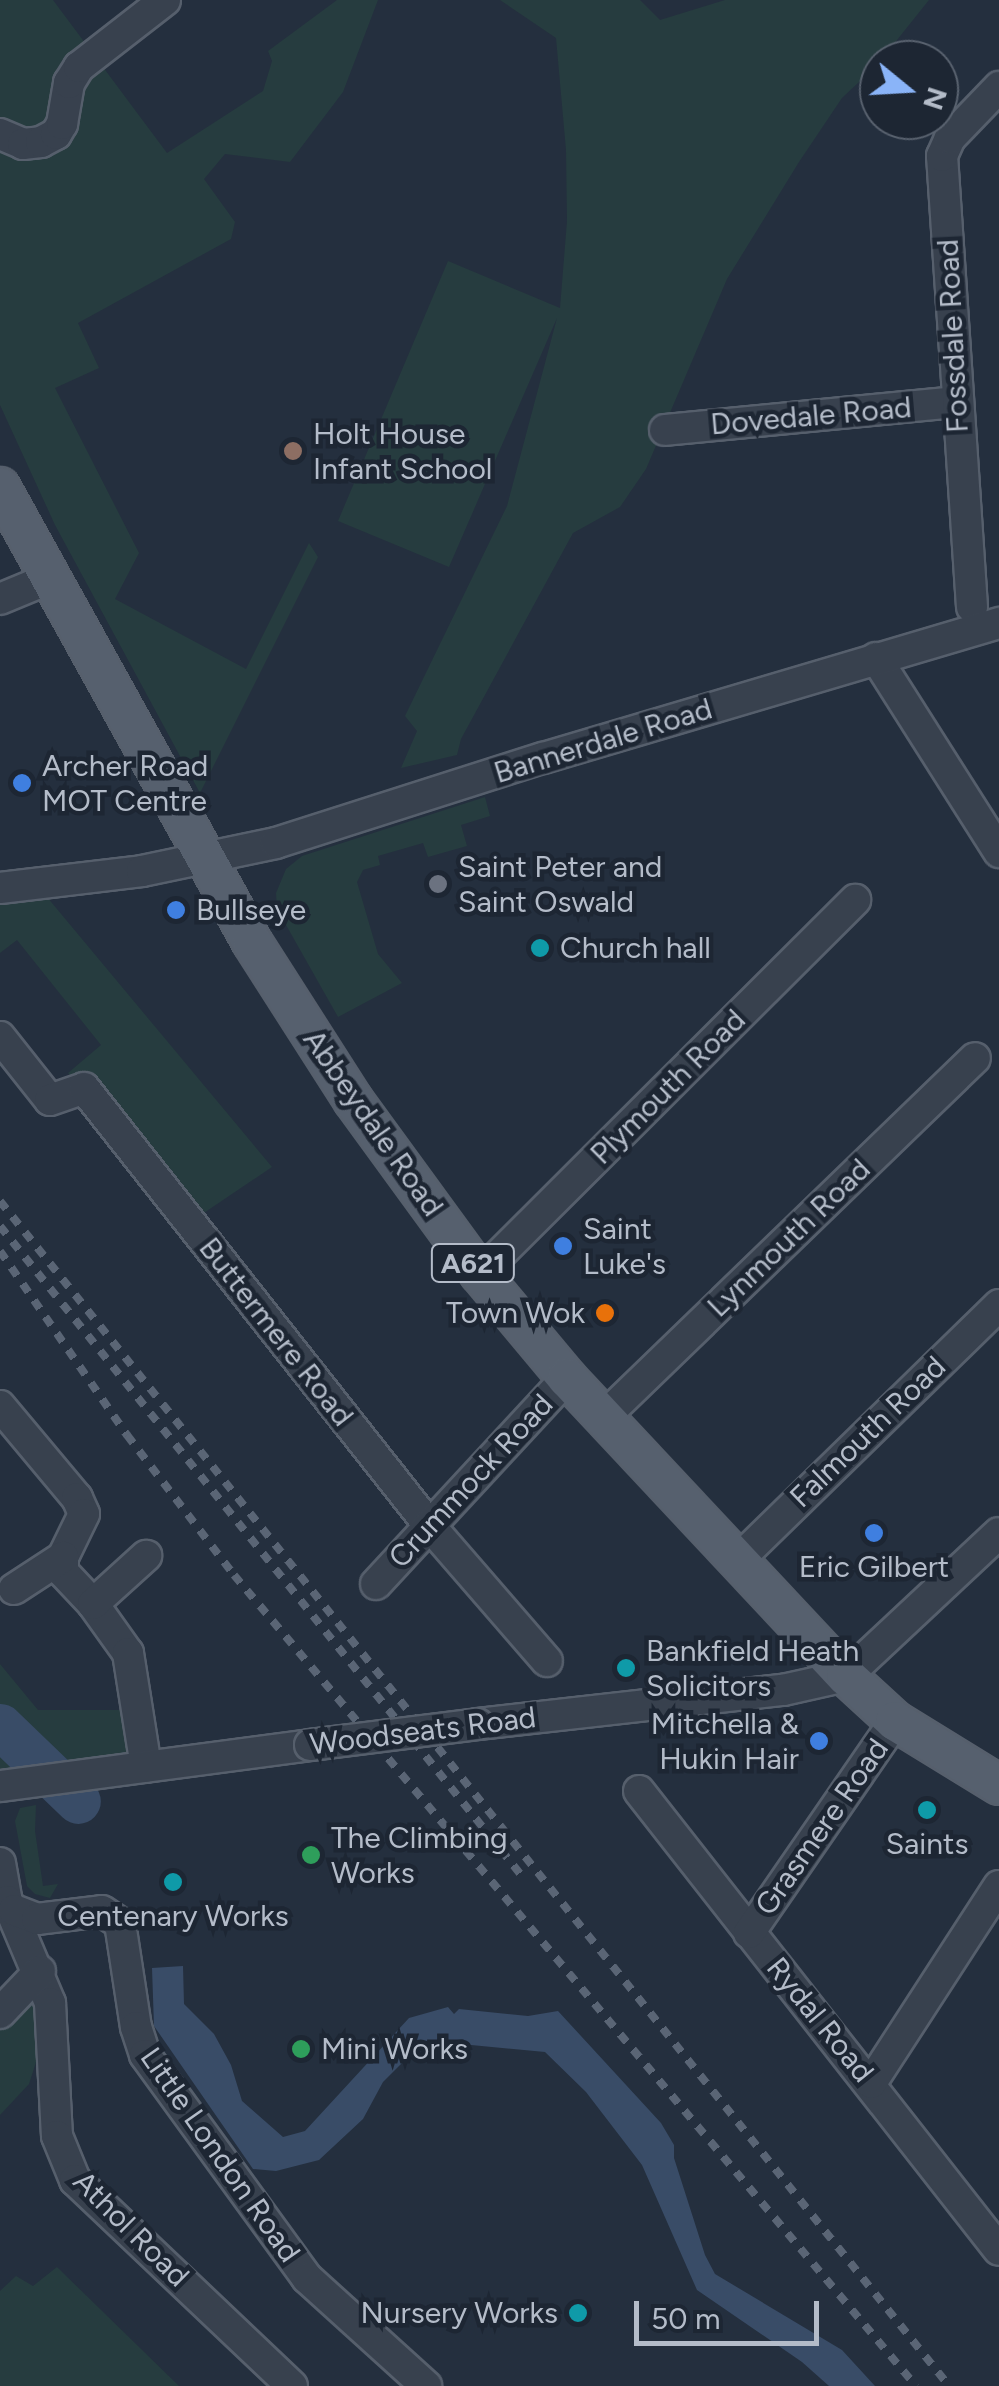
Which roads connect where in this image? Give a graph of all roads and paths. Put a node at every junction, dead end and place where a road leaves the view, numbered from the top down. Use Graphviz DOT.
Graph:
graph roads {
  1 [pos="165,0"];
  2 [pos="999,87"];
  3 [pos="0,134"];
  4 [pos="956,402"];
  5 [pos="665,430"];
  6 [pos="0,487"];
  7 [pos="52,577"];
  8 [pos="0,598"];
  9 [pos="972,607"];
  10 [pos="999,623"];
  11 [pos="876,658"];
  12 [pos="999,852"];
  13 [pos="207,860"];
  14 [pos="0,888"];
  15 [pos="855,900"];
  16 [pos="0,1038"];
  17 [pos="975,1058"];
  18 [pos="480,1274"];
  19 [pos="999,1305"];
  20 [pos="567,1378"];
  21 [pos="604,1417"];
  22 [pos="5,1420"];
  23 [pos="429,1526"];
  24 [pos="999,1533"];
  25 [pos="146,1556"];
  26 [pos="63,1557"];
  27 [pos="738,1560"];
  28 [pos="376,1584"];
  29 [pos="14,1589"];
  30 [pos="93,1604"];
  31 [pos="548,1661"];
  32 [pos="846,1676"];
  33 [pos="895,1721"];
  34 [pos="146,1767"];
  35 [pos="999,1784"];
  36 [pos="0,1786"];
  37 [pos="639,1792"];
  38 [pos="0,1863"];
  39 [pos="999,1886"];
  40 [pos="14,1910"];
  41 [pos="749,1934"];
  42 [pos="40,1970"];
  43 [pos="0,2014"];
  44 [pos="871,2083"];
  45 [pos="995,2234"];
  46 [pos="292,2386"];
  47 [pos="426,2386"];
  1 -- 3 [label="street"];
  2 -- 4 [label="street, Fossdale Road"];
  4 -- 5 [label="street, Dovedale Road"];
  4 -- 9 [label="street, Fossdale Road"];
  6 -- 7 [label="main road, Abbeydale Road / A621"];
  7 -- 8 [label="street"];
  7 -- 13 [label="main road, Abbeydale Road / A621"];
  10 -- 11 [label="street, Bannerdale Road"];
  11 -- 12 [label="street"];
  11 -- 13 [label="street, Bannerdale Road"];
  13 -- 14 [label="street, Bannerdale Road"];
  13 -- 18 [label="main road, Abbeydale Road / A621"];
  15 -- 18 [label="street, Plymouth Road"];
  16 -- 23 [label="street, Buttermere Road"];
  17 -- 21 [label="street, Lynmouth Road"];
  18 -- 20 [label="main road, Abbeydale Road / A621"];
  19 -- 27 [label="street, Falmouth Road"];
  20 -- 21 [label="main road, Abbeydale Road / A621"];
  20 -- 23 [label="street, Crummock Road"];
  21 -- 27 [label="main road, Abbeydale Road / A621"];
  22 -- 26 [label="street"];
  23 -- 28 [label="street, Crummock Road"];
  23 -- 31 [label="street, Buttermere Road"];
  24 -- 32 [label="street"];
  25 -- 30 [label="street"];
  26 -- 29 [label="street"];
  26 -- 30 [label="street"];
  27 -- 32 [label="main road, Abbeydale Road / A621"];
  30 -- 34 [label="street"];
  32 -- 33 [label="main road, Abbeydale Road / A621"];
  32 -- 34 [label="street, Woodseats Road, bridge"];
  33 -- 35 [label="main road, Abbeydale Road / A621"];
  33 -- 41 [label="street, Grasmere Road"];
  34 -- 36 [label="street, Woodseats Road"];
  37 -- 41 [label="street, Rydal Road"];
  38 -- 40 [label="street, Athol Road"];
  39 -- 44 [label="street"];
  40 -- 42 [label="street, Athol Road"];
  40 -- 47 [label="street, Little London Road"];
  41 -- 44 [label="street, Rydal Road"];
  42 -- 43 [label="street"];
  42 -- 46 [label="street, Athol Road"];
  44 -- 45 [label="street, Rydal Road"];
}
